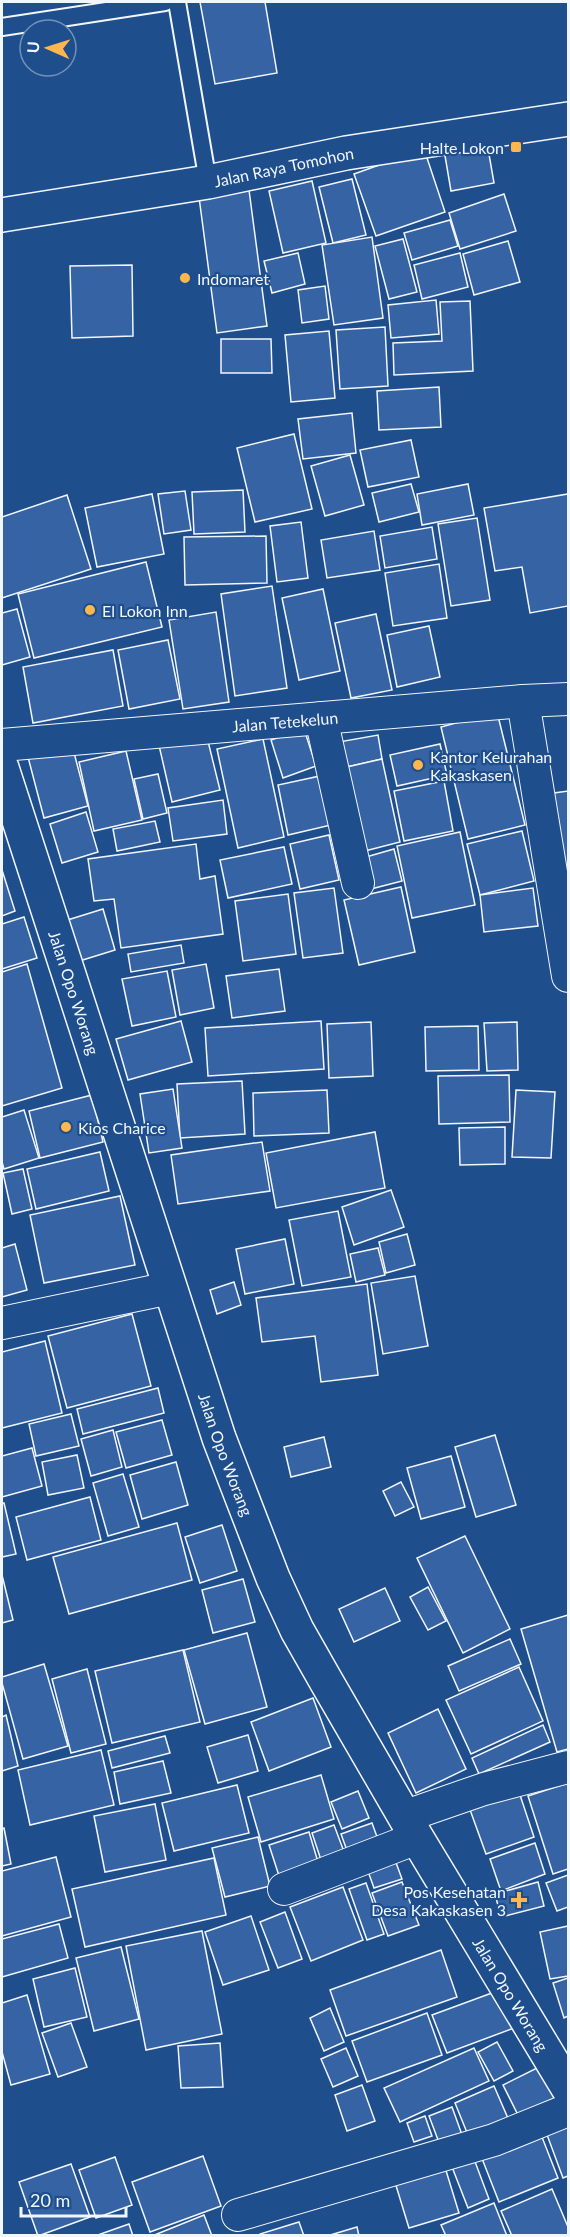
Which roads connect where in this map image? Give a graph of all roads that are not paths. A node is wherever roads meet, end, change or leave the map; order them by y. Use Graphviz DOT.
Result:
graph roads {
  1 [pos="165,2"];
  2 [pos="177,2"];
  3 [pos="2,27"];
  4 [pos="568,119"];
  5 [pos="208,182"];
  6 [pos="2,215"];
  7 [pos="568,699"];
  8 [pos="524,701"];
  9 [pos="321,718"];
  10 [pos="2,745"];
  11 [pos="2,768"];
  12 [pos="358,883"];
  13 [pos="568,976"];
  14 [pos="170,1288"];
  15 [pos="2,1323"];
  16 [pos="568,1767"];
  17 [pos="411,1827"];
  18 [pos="284,1889"];
  19 [pos="568,2088"];
  20 [pos="568,2110"];
  21 [pos="238,2215"];
  1 -- 3 [label="lane"];
  2 -- 5 [label="lane"];
  4 -- 5 [label="main road, Jalan Raya Tomohon"];
  5 -- 6 [label="main road, Jalan Raya Tomohon"];
  7 -- 8 [label="street, Jalan Tetekelun"];
  8 -- 9 [label="street, Jalan Tetekelun"];
  8 -- 13 [label="street"];
  9 -- 10 [label="street, Jalan Tetekelun"];
  9 -- 12 [label="street"];
  11 -- 14 [label="main road, Jalan Opo Worang"];
  14 -- 15 [label="street"];
  14 -- 17 [label="main road, Jalan Opo Worang"];
  16 -- 17 [label="street"];
  17 -- 18 [label="street"];
  17 -- 19 [label="main road, Jalan Opo Worang"];
  20 -- 21 [label="street"];
}
